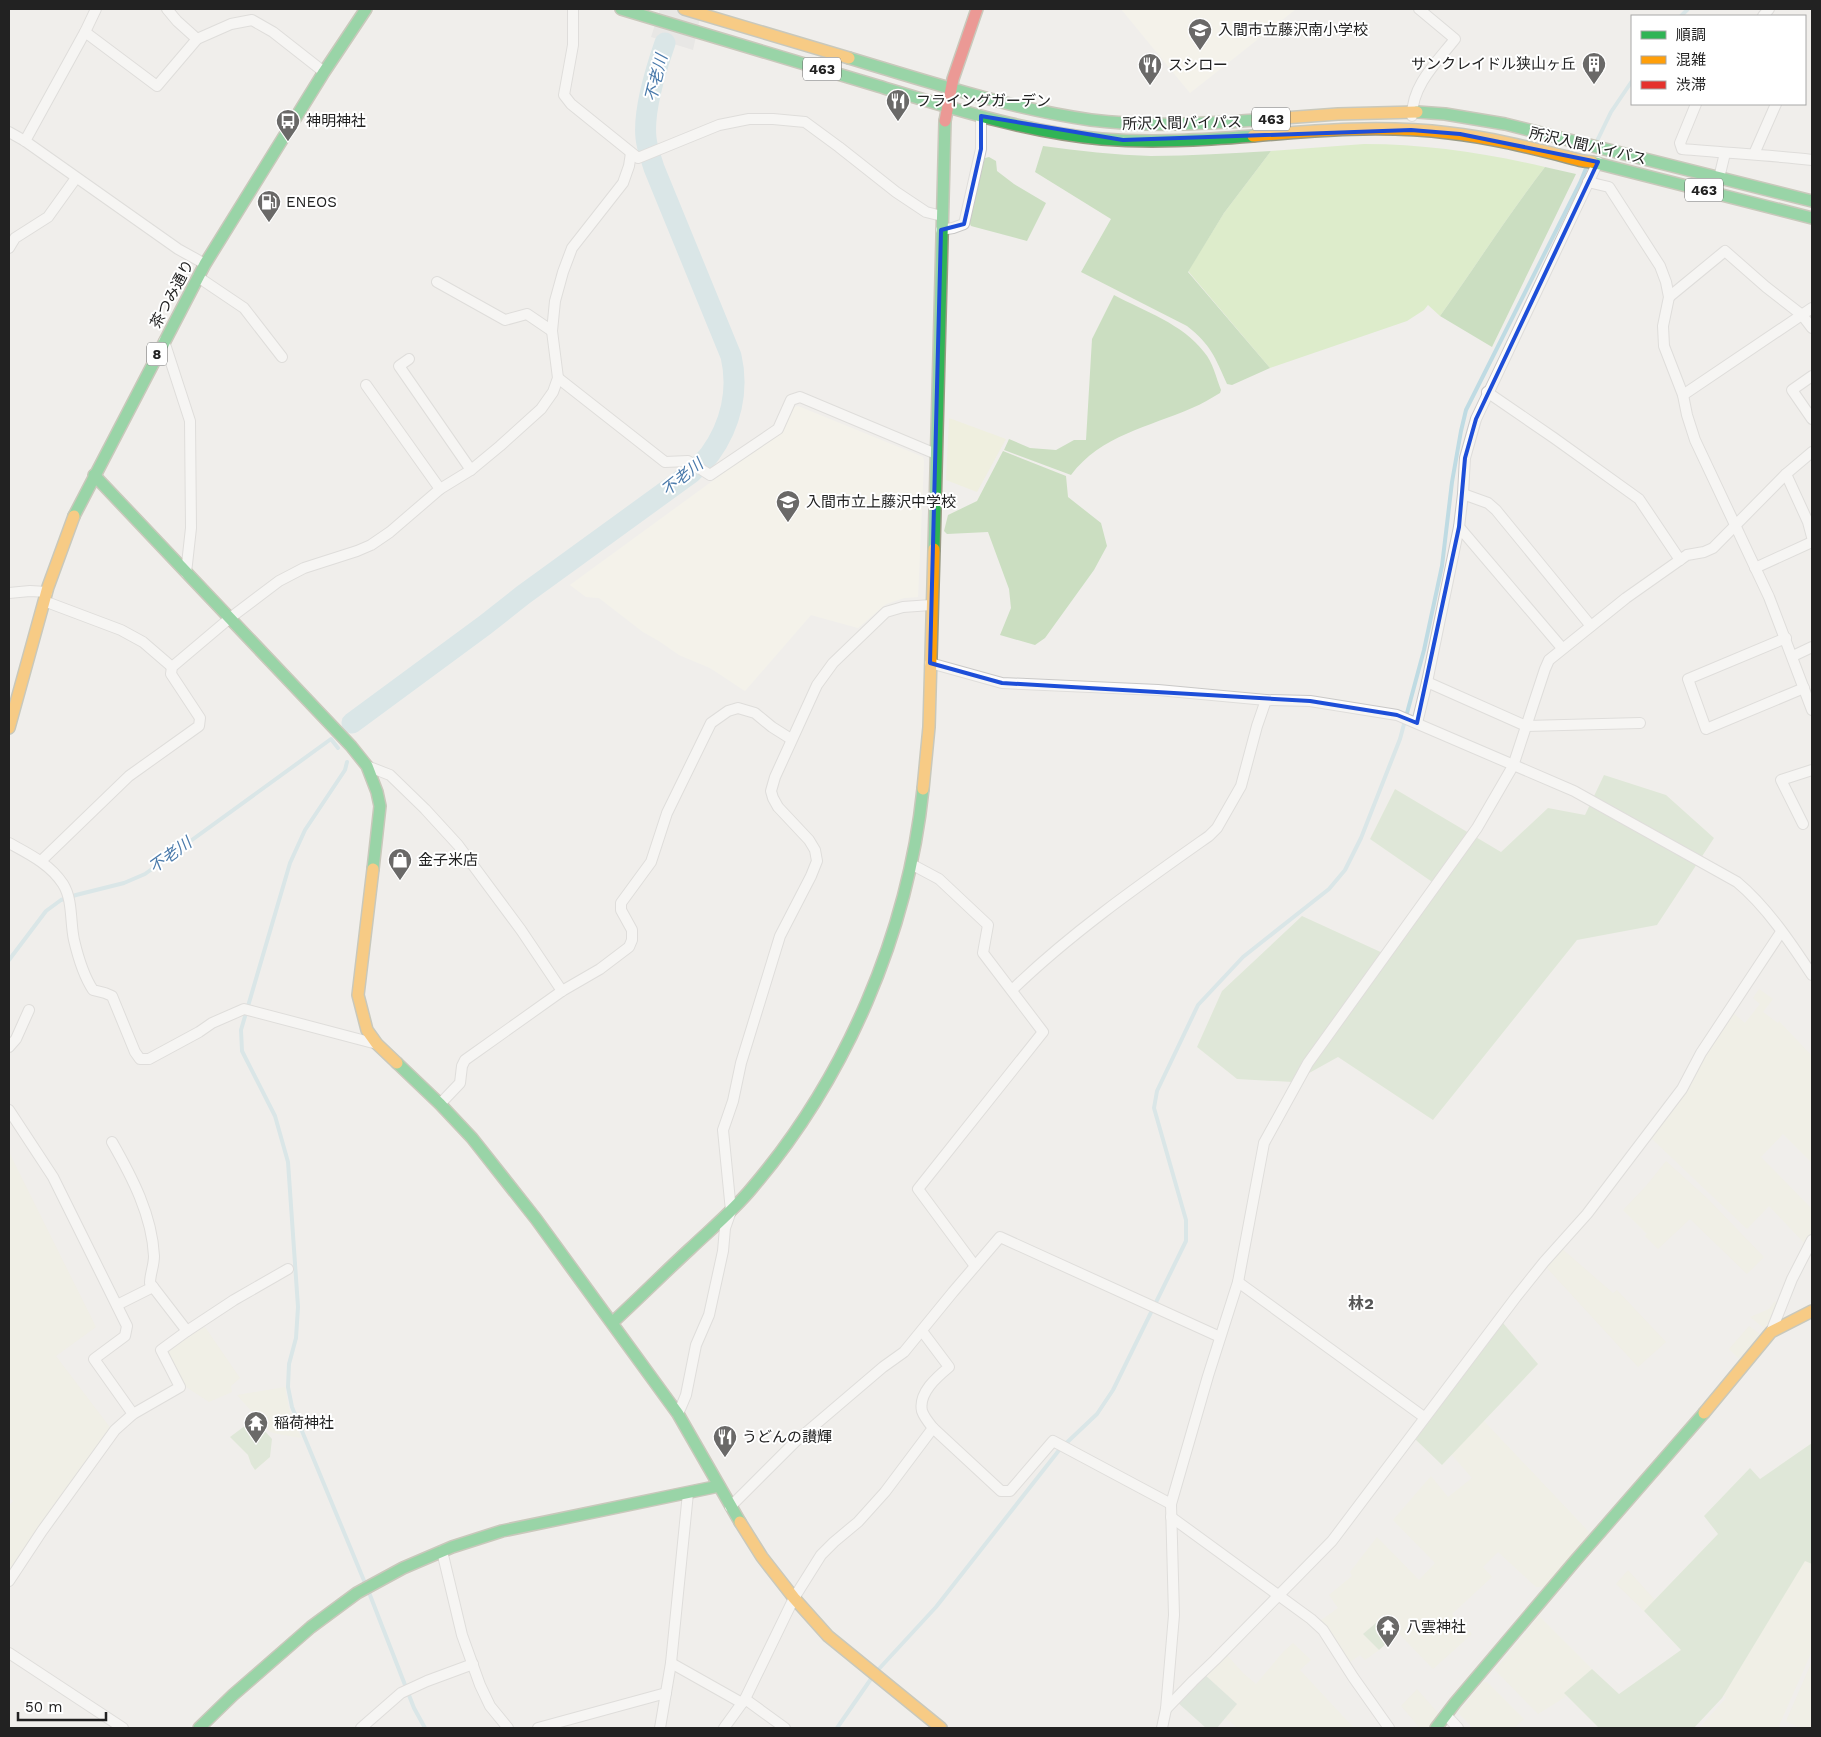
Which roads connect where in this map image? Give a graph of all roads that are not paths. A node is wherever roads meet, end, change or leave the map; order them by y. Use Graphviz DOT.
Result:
graph roads {
  1 [pos="96,9"];
  2 [pos="167,9"];
  3 [pos="366,9"];
  4 [pos="573,9"];
  5 [pos="620,9"];
  6 [pos="684,9"];
  7 [pos="977,9"];
  8 [pos="1419,9"];
  9 [pos="85,32"];
  10 [pos="197,39"];
  11 [pos="324,72"];
  12 [pos="951,89"];
  13 [pos="1696,105"];
  14 [pos="1776,105"];
  15 [pos="946,106"];
  16 [pos="1412,112"];
  17 [pos="981,116"];
  18 [pos="1411,130"];
  19 [pos="9,132"];
  20 [pos="25,141"];
  21 [pos="1725,153"];
  22 [pos="1754,154"];
  23 [pos="634,156"];
  24 [pos="1812,160"];
  25 [pos="1597,162"];
  26 [pos="76,178"];
  27 [pos="1719,178"];
  28 [pos="1588,182"];
  29 [pos="1812,201"];
  30 [pos="942,216"];
  31 [pos="1812,218"];
  32 [pos="942,230"];
  33 [pos="9,248"];
  34 [pos="205,264"];
  35 [pos="198,277"];
  36 [pos="437,282"];
  37 [pos="1669,297"];
  38 [pos="1812,308"];
  39 [pos="1802,315"];
  40 [pos="1812,328"];
  41 [pos="552,331"];
  42 [pos="164,340"];
  43 [pos="282,357"];
  44 [pos="409,359"];
  45 [pos="1812,376"];
  46 [pos="558,378"];
  47 [pos="366,385"];
  48 [pos="1487,392"];
  49 [pos="1683,395"];
  50 [pos="1812,419"];
  51 [pos="1812,452"];
  52 [pos="936,454"];
  53 [pos="471,470"];
  54 [pos="1786,474"];
  55 [pos="94,475"];
  56 [pos="440,490"];
  57 [pos="1463,494"];
  58 [pos="1735,526"];
  59 [pos="1459,527"];
  60 [pos="1812,537"];
  61 [pos="1812,542"];
  62 [pos="1680,560"];
  63 [pos="1756,568"];
  64 [pos="186,573"];
  65 [pos="9,593"];
  66 [pos="46,596"];
  67 [pos="931,605"];
  68 [pos="230,618"];
  69 [pos="1591,626"];
  70 [pos="1786,638"];
  71 [pos="1812,647"];
  72 [pos="1562,648"];
  73 [pos="1793,656"];
  74 [pos="930,663"];
  75 [pos="172,667"];
  76 [pos="1427,682"];
  77 [pos="1804,688"];
  78 [pos="1266,700"];
  79 [pos="1812,710"];
  80 [pos="1417,723"];
  81 [pos="1640,724"];
  82 [pos="1526,726"];
  83 [pos="9,728"];
  84 [pos="791,739"];
  85 [pos="367,766"];
  86 [pos="1513,766"];
  87 [pos="1812,770"];
  88 [pos="1803,824"];
  89 [pos="9,842"];
  90 [pos="41,861"];
  91 [pos="911,864"];
  92 [pos="1781,932"];
  93 [pos="1812,975"];
  94 [pos="1012,990"];
  95 [pos="562,991"];
  96 [pos="29,1010"];
  97 [pos="377,1044"];
  98 [pos="9,1046"];
  99 [pos="440,1104"];
  100 [pos="9,1110"];
  101 [pos="112,1142"];
  102 [pos="731,1211"];
  103 [pos="1812,1240"];
  104 [pos="975,1266"];
  105 [pos="288,1269"];
  106 [pos="1238,1282"];
  107 [pos="153,1287"];
  108 [pos="117,1305"];
  109 [pos="1812,1311"];
  110 [pos="612,1322"];
  111 [pos="187,1331"];
  112 [pos="922,1331"];
  113 [pos="1771,1332"];
  114 [pos="1220,1338"];
  115 [pos="133,1414"];
  116 [pos="678,1414"];
  117 [pos="1424,1417"];
  118 [pos="933,1428"];
  119 [pos="718,1486"];
  120 [pos="688,1493"];
  121 [pos="1171,1504"];
  122 [pos="730,1507"];
  123 [pos="1172,1517"];
  124 [pos="442,1551"];
  125 [pos="9,1581"];
  126 [pos="1279,1596"];
  127 [pos="794,1598"];
  128 [pos="9,1653"];
  129 [pos="671,1663"];
  130 [pos="473,1664"];
  131 [pos="666,1693"];
  132 [pos="743,1701"];
  133 [pos="1166,1709"];
  134 [pos="1446,1715"];
  135 [pos="123,1728"];
  136 [pos="199,1728"];
  137 [pos="361,1728"];
  138 [pos="508,1728"];
  139 [pos="538,1728"];
  140 [pos="660,1728"];
  141 [pos="724,1728"];
  142 [pos="786,1728"];
  143 [pos="941,1728"];
  144 [pos="1162,1728"];
  145 [pos="1389,1728"];
  146 [pos="1436,1728"];
  147 [pos="1458,1728"];
  1 -- 9 [label="street"];
  2 -- 10 [label="street"];
  3 -- 11 [label="main road, 茶つみ通り / 8"];
  4 -- 23 [label="street"];
  5 -- 15 [label="main road, 所沢入間バイパス / 463"];
  6 -- 12 [label="main road, 所沢入間バイパス / 463"];
  7 -- 12 [label="main road"];
  8 -- 16 [label="street"];
  9 -- 10 [label="street"];
  9 -- 20 [label="street"];
  10 -- 11 [label="street"];
  11 -- 34 [label="main road, 茶つみ通り / 8"];
  12 -- 15 [label="main road"];
  12 -- 16 [label="main road, 所沢入間バイパス / 463"];
  13 -- 21 [label="street"];
  14 -- 22 [label="street"];
  15 -- 17 [label="main road, 所沢入間バイパス / 463"];
  15 -- 30 [label="main road"];
  16 -- 18 [label="street"];
  16 -- 27 [label="main road, 所沢入間バイパス / 463"];
  17 -- 18 [label="main road, 所沢入間バイパス / 463"];
  17 -- 32 [label="street"];
  18 -- 25 [label="main road, 所沢入間バイパス / 463"];
  19 -- 20 [label="street"];
  20 -- 26 [label="street"];
  21 -- 22 [label="street"];
  21 -- 27 [label="street"];
  22 -- 24 [label="street"];
  23 -- 30 [label="street"];
  23 -- 41 [label="street"];
  25 -- 28 [label="street"];
  25 -- 31 [label="main road, 所沢入間バイパス / 463"];
  26 -- 33 [label="street"];
  26 -- 34 [label="street"];
  27 -- 29 [label="main road, 所沢入間バイパス / 463"];
  28 -- 37 [label="street"];
  28 -- 48 [label="street"];
  30 -- 32 [label="main road"];
  32 -- 52 [label="main road"];
  34 -- 35 [label="main road, 茶つみ通り / 8"];
  35 -- 42 [label="main road, 茶つみ通り / 8"];
  35 -- 43 [label="street"];
  36 -- 41 [label="street"];
  37 -- 39 [label="street"];
  37 -- 49 [label="street"];
  38 -- 39 [label="street"];
  39 -- 40 [label="street"];
  39 -- 49 [label="street"];
  41 -- 46 [label="street"];
  42 -- 55 [label="main road, 茶つみ通り / 8"];
  42 -- 64 [label="street"];
  44 -- 53 [label="street"];
  45 -- 50 [label="street"];
  46 -- 52 [label="street"];
  46 -- 53 [label="street"];
  47 -- 56 [label="street"];
  48 -- 57 [label="street"];
  48 -- 62 [label="street"];
  49 -- 58 [label="street"];
  51 -- 54 [label="street"];
  52 -- 67 [label="main road"];
  53 -- 56 [label="street"];
  54 -- 58 [label="street"];
  54 -- 60 [label="street"];
  55 -- 64 [label="main road"];
  55 -- 66 [label="main road, 茶つみ通り / 8"];
  56 -- 68 [label="street"];
  57 -- 59 [label="street"];
  57 -- 69 [label="street"];
  58 -- 62 [label="street"];
  58 -- 63 [label="street"];
  59 -- 72 [label="street"];
  59 -- 76 [label="street"];
  61 -- 63 [label="street"];
  62 -- 69 [label="street"];
  63 -- 70 [label="street"];
  64 -- 68 [label="main road"];
  65 -- 66 [label="street"];
  66 -- 75 [label="street"];
  66 -- 83 [label="main road, 茶つみ通り / 8"];
  67 -- 74 [label="main road"];
  67 -- 84 [label="street"];
  68 -- 75 [label="street"];
  68 -- 85 [label="main road"];
  69 -- 72 [label="street"];
  70 -- 73 [label="street"];
  70 -- 77 [label="street"];
  71 -- 73 [label="street"];
  72 -- 82 [label="street"];
  73 -- 77 [label="street"];
  74 -- 78 [label="street"];
  74 -- 91 [label="main road"];
  75 -- 90 [label="street"];
  76 -- 80 [label="street"];
  76 -- 82 [label="street"];
  77 -- 79 [label="street"];
  78 -- 80 [label="street"];
  78 -- 94 [label="street"];
  80 -- 86 [label="street"];
  81 -- 82 [label="street"];
  82 -- 86 [label="street"];
  84 -- 95 [label="street"];
  84 -- 102 [label="street"];
  85 -- 95 [label="street"];
  85 -- 97 [label="main road"];
  86 -- 92 [label="street"];
  86 -- 106 [label="street"];
  87 -- 88 [label="street"];
  89 -- 90 [label="street"];
  90 -- 97 [label="street"];
  91 -- 94 [label="street"];
  91 -- 102 [label="main road"];
  92 -- 93 [label="street"];
  92 -- 117 [label="street"];
  94 -- 104 [label="street"];
  95 -- 99 [label="street"];
  96 -- 98 [label="street"];
  97 -- 99 [label="main road"];
  99 -- 110 [label="main road"];
  100 -- 108 [label="street"];
  101 -- 107 [label="street"];
  102 -- 110 [label="main road"];
  102 -- 116 [label="street"];
  103 -- 113 [label="street"];
  104 -- 112 [label="street"];
  104 -- 114 [label="street"];
  105 -- 111 [label="street"];
  106 -- 114 [label="street"];
  106 -- 117 [label="street"];
  107 -- 108 [label="street"];
  107 -- 111 [label="street"];
  108 -- 115 [label="street"];
  109 -- 113 [label="main road"];
  110 -- 116 [label="main road"];
  111 -- 115 [label="street"];
  112 -- 118 [label="street"];
  112 -- 122 [label="street"];
  113 -- 134 [label="main road"];
  114 -- 121 [label="street"];
  115 -- 125 [label="street"];
  116 -- 119 [label="main road"];
  117 -- 126 [label="street"];
  118 -- 121 [label="street"];
  118 -- 127 [label="street"];
  119 -- 120 [label="main road"];
  119 -- 122 [label="main road"];
  120 -- 124 [label="main road"];
  120 -- 129 [label="street"];
  121 -- 123 [label="street"];
  122 -- 127 [label="main road"];
  123 -- 126 [label="street"];
  123 -- 133 [label="street"];
  124 -- 130 [label="street"];
  124 -- 136 [label="main road"];
  126 -- 133 [label="street"];
  126 -- 145 [label="street"];
  127 -- 132 [label="street"];
  127 -- 143 [label="main road"];
  128 -- 135 [label="street"];
  129 -- 131 [label="street"];
  129 -- 132 [label="street"];
  130 -- 137 [label="street"];
  130 -- 138 [label="street"];
  131 -- 139 [label="street"];
  131 -- 140 [label="street"];
  132 -- 141 [label="street"];
  132 -- 142 [label="street"];
  133 -- 144 [label="street"];
  134 -- 146 [label="main road"];
  134 -- 147 [label="street"];
}
